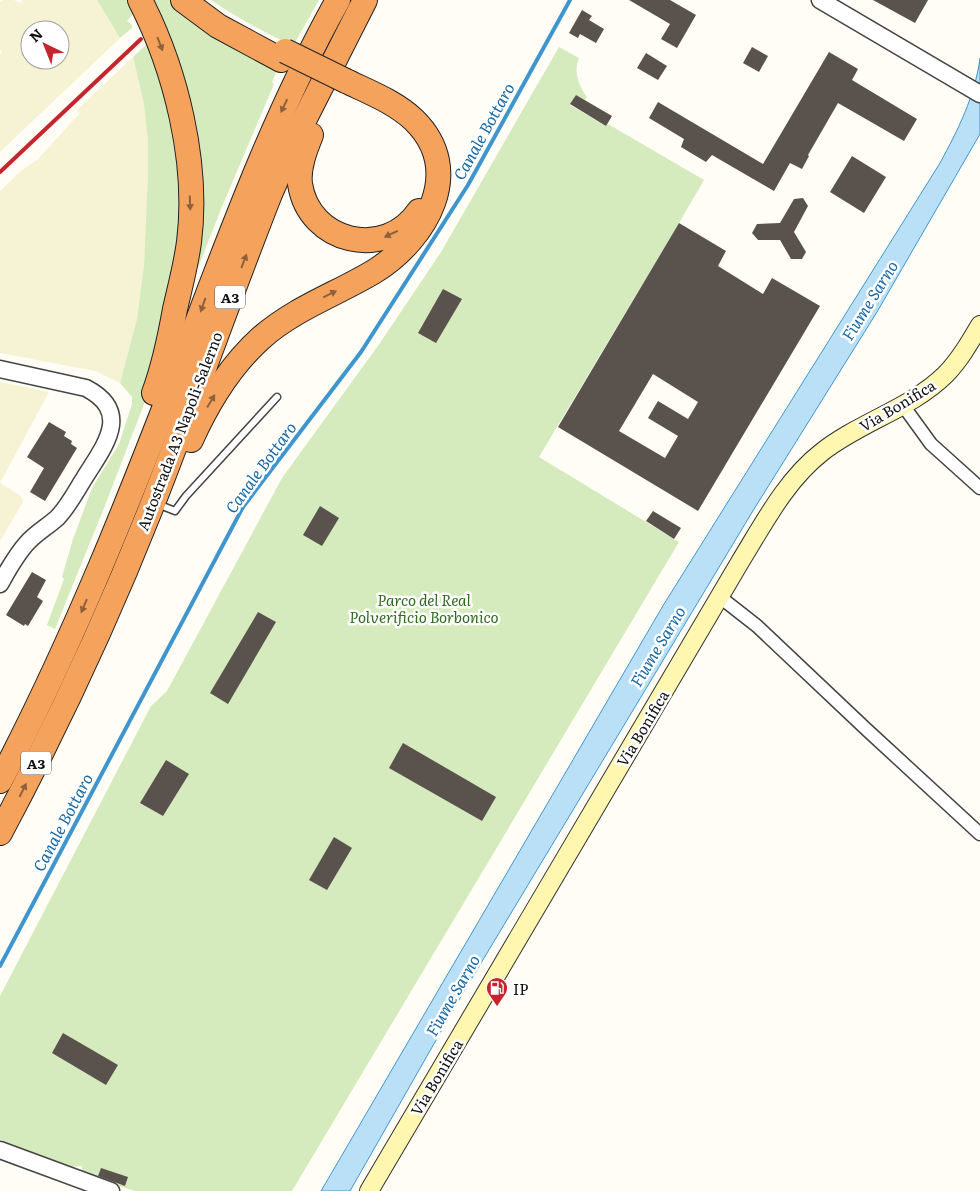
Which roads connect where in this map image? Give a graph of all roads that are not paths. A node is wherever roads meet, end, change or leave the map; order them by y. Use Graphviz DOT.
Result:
graph roads {
  1 [pos="140,0"];
  2 [pos="183,0"];
  3 [pos="198,0"];
  4 [pos="338,0"];
  5 [pos="365,0"];
  6 [pos="378,0"];
  7 [pos="820,0"];
  8 [pos="283,56"];
  9 [pos="344,85"];
  10 [pos="980,94"];
  11 [pos="980,325"];
  12 [pos="0,369"];
  13 [pos="277,397"];
  14 [pos="902,404"];
  15 [pos="980,488"];
  16 [pos="165,507"];
  17 [pos="103,561"];
  18 [pos="0,584"];
  19 [pos="720,597"];
  20 [pos="112,601"];
  21 [pos="0,781"];
  22 [pos="0,833"];
  23 [pos="980,834"];
  24 [pos="0,1150"];
  25 [pos="111,1191"];
  26 [pos="369,1191"];
  1 -- 17 [label="highway, one-way"];
  2 -- 8 [label="highway"];
  3 -- 8 [label="highway"];
  4 -- 17 [label="highway, Autostrada A3 Napoli-Salerno / A3, one-way"];
  20 -- 5 [label="highway, Autostrada A3 Napoli-Salerno / A3, one-way"];
  9 -- 6 [label="highway, one-way"];
  7 -- 10 [label="street"];
  8 -- 9 [label="highway, bridge"];
  16 -- 9 [label="highway, one-way"];
  11 -- 14 [label="main road, Via Bonifica"];
  12 -- 18 [label="street"];
  13 -- 16 [label="lane"];
  14 -- 15 [label="street"];
  14 -- 19 [label="main road, Via Bonifica"];
  16 -- 20 [label="highway"];
  17 -- 21 [label="highway, Autostrada A3 Napoli-Salerno / A3, one-way"];
  19 -- 23 [label="street"];
  19 -- 26 [label="main road, Via Bonifica"];
  22 -- 20 [label="highway, Autostrada A3 Napoli-Salerno / A3, one-way"];
  24 -- 25 [label="street"];
}
